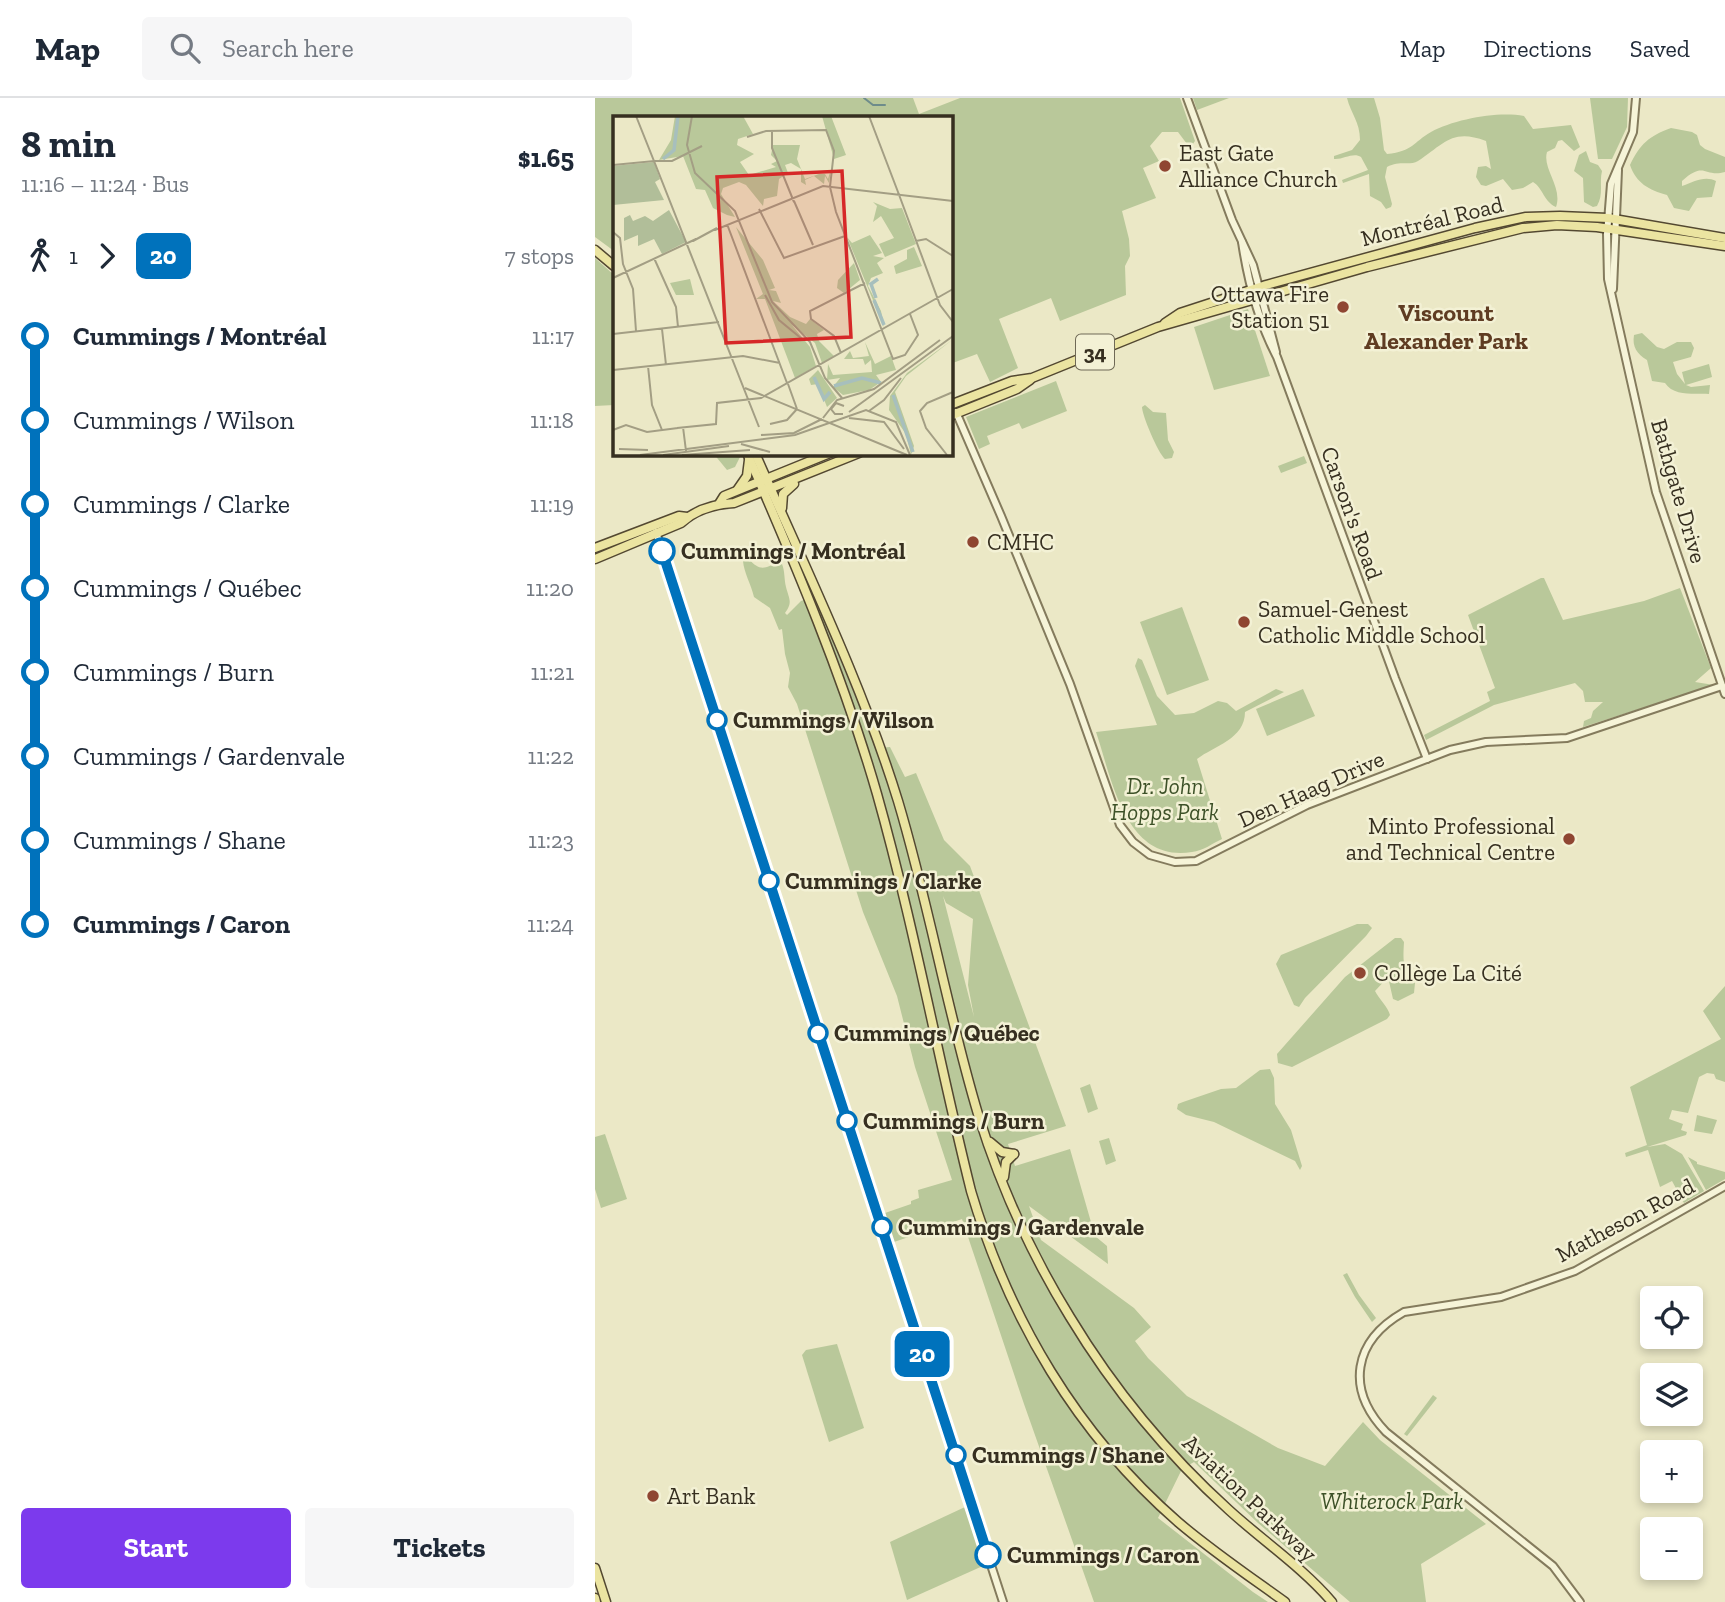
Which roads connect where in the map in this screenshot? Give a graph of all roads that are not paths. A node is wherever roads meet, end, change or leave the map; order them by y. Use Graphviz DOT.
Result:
graph roads {
  1 [pos="1187,98"];
  2 [pos="1636,98"];
  3 [pos="1521,218"];
  4 [pos="1611,223"];
  5 [pos="1523,228"];
  6 [pos="1725,238"];
  7 [pos="1725,246"];
  8 [pos="595,250"];
  9 [pos="613,265"];
  10 [pos="1256,288"];
  11 [pos="1258,298"];
  12 [pos="1158,327"];
  13 [pos="1032,378"];
  14 [pos="952,405"];
  15 [pos="953,415"];
  16 [pos="825,455"];
  17 [pos="854,455"];
  18 [pos="752,456"];
  19 [pos="794,467"];
  20 [pos="813,472"];
  21 [pos="763,480"];
  22 [pos="767,490"];
  23 [pos="737,491"];
  24 [pos="740,501"];
  25 [pos="719,504"];
  26 [pos="772,515"];
  27 [pos="785,521"];
  28 [pos="655,529"];
  29 [pos="595,548"];
  30 [pos="595,559"];
  31 [pos="1722,686"];
  32 [pos="1725,694"];
  33 [pos="1427,758"];
  34 [pos="884,759"];
  35 [pos="868,764"];
  36 [pos="986,1136"];
  37 [pos="1725,1186"];
  38 [pos="1005,1187"];
  39 [pos="595,1568"];
  40 [pos="606,1602"];
  41 [pos="1003,1602"];
  42 [pos="1285,1602"];
  43 [pos="1332,1602"];
  44 [pos="1580,1602"];
  1 -- 10 [label="street, Carson's Road"];
  2 -- 4 [label="street, Bathgate Drive"];
  3 -- 4 [label="main road, Montréal Road / 34"];
  3 -- 5 [label="main road"];
  3 -- 10 [label="main road, Montréal Road / 34"];
  4 -- 5 [label="main road, Montréal Road / 34"];
  4 -- 6 [label="main road, Montréal Road / 34"];
  4 -- 7 [label="main road, Montréal Road / 34"];
  4 -- 31 [label="street, Bathgate Drive"];
  5 -- 11 [label="main road, Montréal Road / 34"];
  8 -- 9 [label="main road"];
  10 -- 11 [label="street, Carson's Road"];
  10 -- 12 [label="main road, Montréal Road / 34"];
  11 -- 12 [label="main road, Montréal Road / 34"];
  11 -- 33 [label="street, Carson's Road"];
  12 -- 13 [label="main road, Montréal Road / 34"];
  13 -- 14 [label="main road, Montréal Road / 34"];
  13 -- 15 [label="main road, Montréal Road / 34"];
  15 -- 33 [label="street, Den Haag Drive"];
  16 -- 19 [label="main road"];
  17 -- 20 [label="main road"];
  18 -- 19 [label="main road"];
  18 -- 21 [label="main road, Aviation Parkway"];
  18 -- 23 [label="main road"];
  19 -- 21 [label="main road"];
  20 -- 22 [label="main road"];
  20 -- 27 [label="main road"];
  21 -- 22 [label="main road, Aviation Parkway"];
  21 -- 23 [label="main road"];
  22 -- 24 [label="main road"];
  22 -- 26 [label="main road, Aviation Parkway"];
  22 -- 27 [label="main road, Aviation Parkway"];
  23 -- 25 [label="main road"];
  24 -- 25 [label="main road"];
  24 -- 26 [label="main road"];
  25 -- 28 [label="main road"];
  26 -- 35 [label="main road, Aviation Parkway"];
  27 -- 34 [label="main road, Aviation Parkway"];
  28 -- 29 [label="main road"];
  28 -- 30 [label="main road"];
  28 -- 41 [label="street"];
  31 -- 32 [label="street, Bathgate Drive"];
  31 -- 33 [label="street, Den Haag Drive"];
  34 -- 35 [label="main road"];
  34 -- 36 [label="main road, Aviation Parkway"];
  35 -- 42 [label="main road, Aviation Parkway"];
  36 -- 38 [label="main road, Aviation Parkway"];
  36 -- 38 [label="main road"];
  37 -- 44 [label="street, Matheson Road"];
  38 -- 43 [label="main road, Aviation Parkway"];
  39 -- 40 [label="main road"];
}
